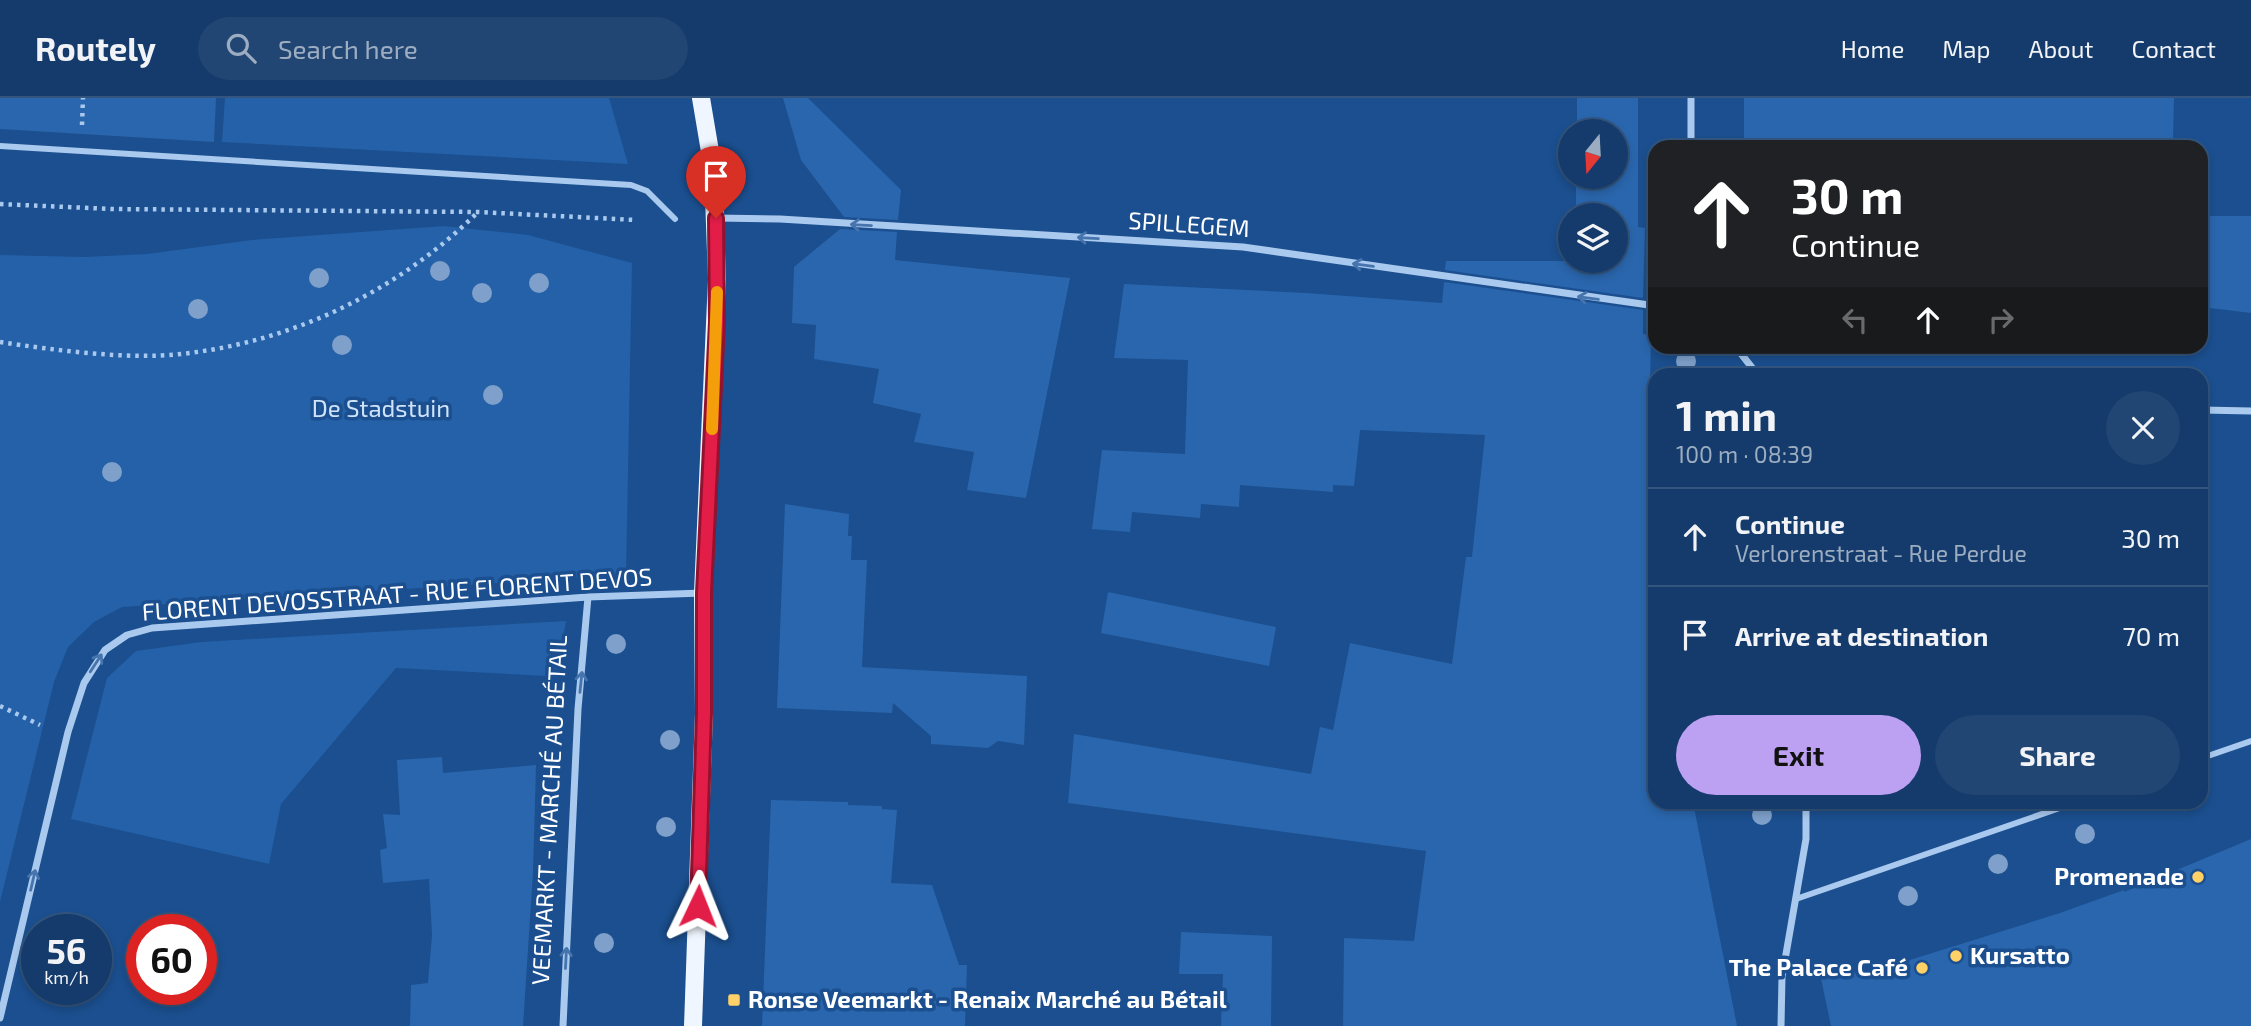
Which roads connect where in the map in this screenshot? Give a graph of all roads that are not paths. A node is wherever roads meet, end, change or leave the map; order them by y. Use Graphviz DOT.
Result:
graph roads {
  1 [pos="701,98"];
  2 [pos="1691,98"];
  3 [pos="1691,140"];
  4 [pos="0,146"];
  5 [pos="716,218"];
  6 [pos="675,219"];
  7 [pos="1648,305"];
  8 [pos="1741,354"];
  9 [pos="1752,368"];
  10 [pos="2208,410"];
  11 [pos="2251,411"];
  12 [pos="704,593"];
  13 [pos="588,597"];
  14 [pos="2251,741"];
  15 [pos="2208,756"];
  16 [pos="1806,809"];
  17 [pos="2057,809"];
  18 [pos="1796,898"];
  19 [pos="0,1018"];
  20 [pos="563,1026"];
  21 [pos="693,1026"];
  22 [pos="1781,1026"];
  1 -- 5 [label="main road"];
  2 -- 3 [label="street"];
  4 -- 6 [label="street"];
  7 -- 5 [label="street, SPILLEGEM, one-way"];
  5 -- 12 [label="main road"];
  8 -- 9 [label="street"];
  10 -- 11 [label="street"];
  12 -- 13 [label="street, FLORENT DEVOSSTRAAT - RUE FLORENT DEVOS"];
  12 -- 21 [label="main road"];
  19 -- 13 [label="street, FLORENT DEVOSSTRAAT - RUE FLORENT DEVOS, one-way"];
  20 -- 13 [label="street, VEEMARKT - MARCHÉ AU BÉTAIL, one-way"];
  14 -- 15 [label="street"];
  16 -- 18 [label="street"];
  17 -- 18 [label="street"];
  18 -- 22 [label="street"];
}
